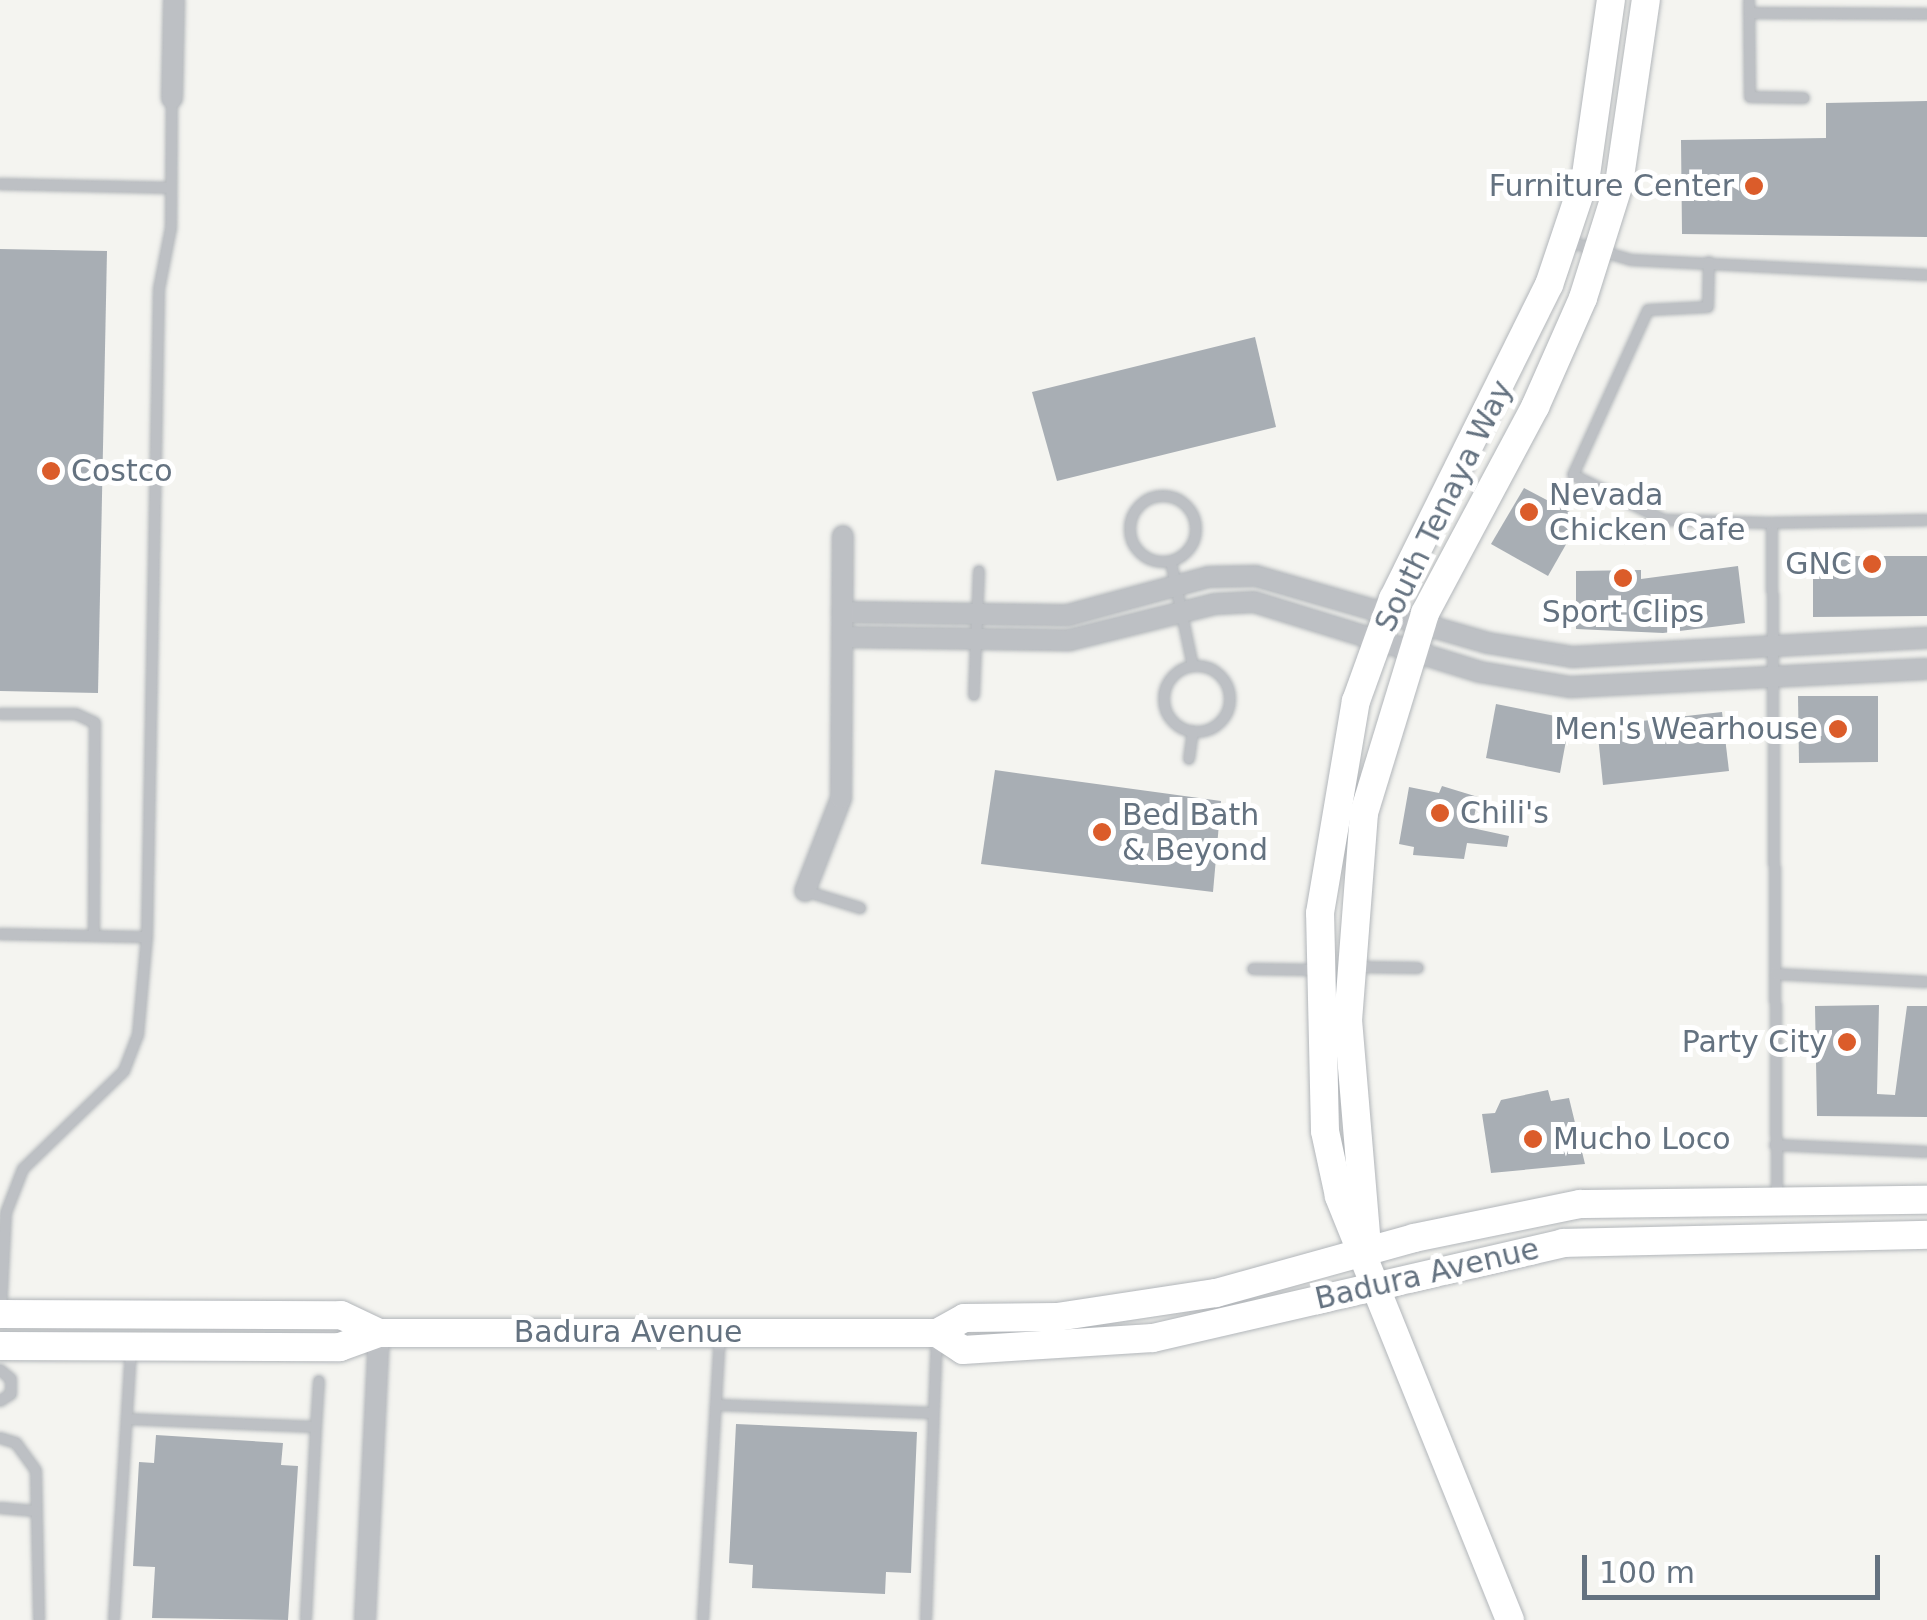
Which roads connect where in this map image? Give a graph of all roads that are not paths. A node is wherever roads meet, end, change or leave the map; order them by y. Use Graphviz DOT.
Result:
graph roads {
  1 [pos="174,0"];
  2 [pos="1611,0"];
  3 [pos="1646,0"];
  4 [pos="1749,0"];
  5 [pos="1750,13"];
  6 [pos="1927,14"];
  7 [pos="172,98"];
  8 [pos="1804,98"];
  9 [pos="0,184"];
  10 [pos="172,188"];
  11 [pos="1564,240"];
  12 [pos="1598,253"];
  13 [pos="1709,262"];
  14 [pos="1927,275"];
  15 [pos="1927,520"];
  16 [pos="1772,523"];
  17 [pos="843,536"];
  18 [pos="1171,562"];
  19 [pos="979,571"];
  20 [pos="1177,586"];
  21 [pos="1389,610"];
  22 [pos="842,612"];
  23 [pos="1182,612"];
  24 [pos="977,614"];
  25 [pos="1422,621"];
  26 [pos="842,636"];
  27 [pos="1379,638"];
  28 [pos="1927,638"];
  29 [pos="976,639"];
  30 [pos="1773,646"];
  31 [pos="1412,649"];
  32 [pos="1193,666"];
  33 [pos="1927,670"];
  34 [pos="1773,677"];
  35 [pos="974,695"];
  36 [pos="0,714"];
  37 [pos="1193,731"];
  38 [pos="1188,758"];
  39 [pos="804,891"];
  40 [pos="860,908"];
  41 [pos="0,934"];
  42 [pos="94,936"];
  43 [pos="147,936"];
  44 [pos="1350,967"];
  45 [pos="1418,968"];
  46 [pos="1253,969"];
  47 [pos="1319,970"];
  48 [pos="1775,974"];
  49 [pos="1927,982"];
  50 [pos="1775,1145"];
  51 [pos="1927,1152"];
  52 [pos="1776,1198"];
  53 [pos="1927,1200"];
  54 [pos="1927,1235"];
  55 [pos="1368,1252"];
  56 [pos="1376,1283"];
  57 [pos="1,1314"];
  58 [pos="720,1332"];
  59 [pos="380,1333"];
  60 [pos="937,1333"];
  61 [pos="0,1342"];
  62 [pos="131,1346"];
  63 [pos="0,1370"];
  64 [pos="319,1382"];
  65 [pos="0,1401"];
  66 [pos="716,1405"];
  67 [pos="933,1413"];
  68 [pos="128,1419"];
  69 [pos="316,1427"];
  70 [pos="0,1438"];
  71 [pos="0,1508"];
  72 [pos="36,1510"];
  73 [pos="39,1620"];
  74 [pos="114,1620"];
  75 [pos="306,1620"];
  76 [pos="366,1620"];
  77 [pos="702,1620"];
  78 [pos="926,1620"];
  79 [pos="1510,1620"];
  1 -- 7 [label="street"];
  2 -- 11 [label="main road, South Tenaya Way"];
  3 -- 12 [label="main road, South Tenaya Way"];
  4 -- 5 [label="lane"];
  5 -- 6 [label="lane"];
  5 -- 8 [label="lane"];
  7 -- 10 [label="lane"];
  9 -- 10 [label="lane"];
  10 -- 43 [label="lane"];
  11 -- 12 [label="lane"];
  11 -- 21 [label="main road, South Tenaya Way"];
  12 -- 13 [label="lane"];
  12 -- 25 [label="main road, South Tenaya Way"];
  13 -- 14 [label="lane"];
  13 -- 16 [label="lane"];
  15 -- 16 [label="lane"];
  16 -- 30 [label="lane"];
  17 -- 22 [label="street"];
  18 -- 18 [label="lane"];
  18 -- 20 [label="lane"];
  19 -- 24 [label="lane"];
  20 -- 21 [label="street"];
  20 -- 23 [label="lane"];
  20 -- 24 [label="street"];
  21 -- 25 [label="street"];
  21 -- 27 [label="main road, South Tenaya Way"];
  22 -- 24 [label="street"];
  22 -- 26 [label="street"];
  23 -- 27 [label="street"];
  23 -- 29 [label="street"];
  23 -- 32 [label="lane"];
  24 -- 29 [label="lane"];
  25 -- 30 [label="street"];
  25 -- 31 [label="main road, South Tenaya Way"];
  26 -- 29 [label="street"];
  26 -- 39 [label="street"];
  27 -- 31 [label="street"];
  27 -- 47 [label="main road, South Tenaya Way"];
  28 -- 30 [label="street"];
  29 -- 35 [label="lane"];
  30 -- 34 [label="lane"];
  31 -- 34 [label="street"];
  31 -- 44 [label="main road, South Tenaya Way"];
  32 -- 37 [label="lane"];
  32 -- 37 [label="lane"];
  33 -- 34 [label="street"];
  34 -- 48 [label="lane"];
  36 -- 42 [label="lane"];
  37 -- 38 [label="lane"];
  39 -- 40 [label="lane"];
  41 -- 42 [label="lane"];
  42 -- 43 [label="lane"];
  43 -- 57 [label="lane"];
  44 -- 45 [label="lane"];
  44 -- 55 [label="main road, South Tenaya Way"];
  46 -- 47 [label="lane"];
  47 -- 55 [label="main road, South Tenaya Way"];
  48 -- 49 [label="lane"];
  48 -- 50 [label="lane"];
  50 -- 51 [label="lane"];
  50 -- 52 [label="lane"];
  52 -- 53 [label="main road, Badura Avenue"];
  52 -- 55 [label="main road, Badura Avenue"];
  54 -- 56 [label="main road, Badura Avenue"];
  55 -- 56 [label="main road, South Tenaya Way"];
  55 -- 60 [label="main road, Badura Avenue"];
  56 -- 60 [label="main road, Badura Avenue"];
  56 -- 79 [label="main road, South Tenaya Way"];
  57 -- 59 [label="main road, Badura Avenue"];
  57 -- 61 [label="main road"];
  58 -- 59 [label="main road, Badura Avenue"];
  58 -- 60 [label="main road, Badura Avenue"];
  58 -- 66 [label="lane"];
  59 -- 62 [label="main road, Badura Avenue"];
  59 -- 76 [label="street"];
  60 -- 67 [label="lane"];
  61 -- 62 [label="main road, Badura Avenue"];
  62 -- 68 [label="lane"];
  63 -- 65 [label="lane"];
  64 -- 69 [label="lane"];
  66 -- 67 [label="lane"];
  66 -- 77 [label="lane"];
  67 -- 78 [label="lane"];
  68 -- 69 [label="lane"];
  68 -- 74 [label="lane"];
  69 -- 75 [label="lane"];
  70 -- 72 [label="lane"];
  71 -- 72 [label="lane"];
  72 -- 73 [label="lane"];
}
